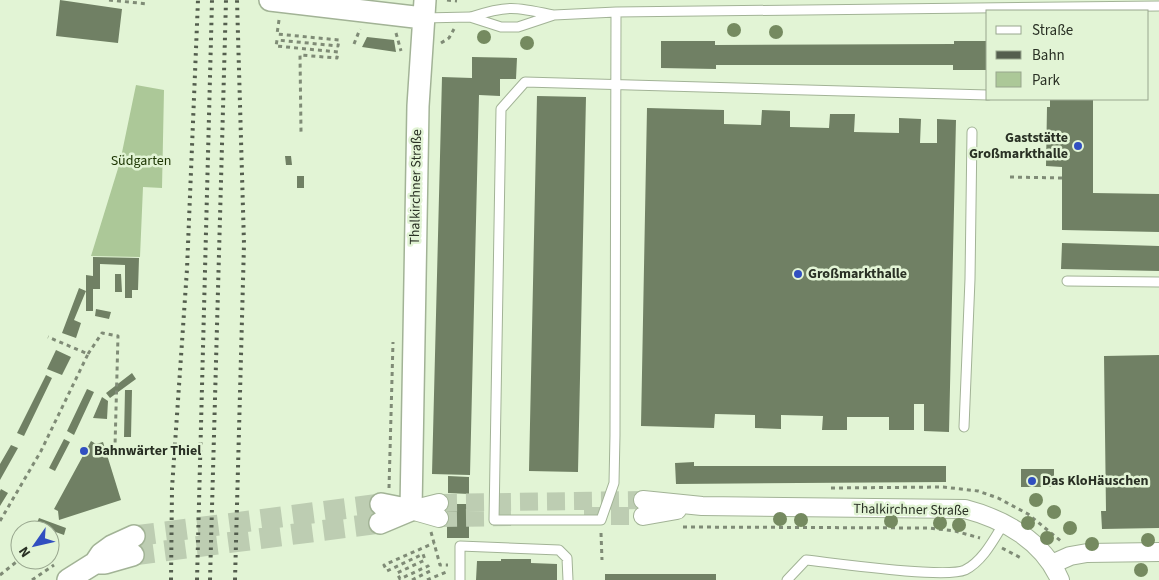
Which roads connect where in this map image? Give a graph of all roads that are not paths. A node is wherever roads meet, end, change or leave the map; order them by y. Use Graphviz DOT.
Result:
graph roads {
  1 [pos="270,0"];
  2 [pos="1058,4"];
  3 [pos="1153,4"];
  4 [pos="819,5"];
  5 [pos="424,9"];
  6 [pos="1128,9"];
  7 [pos="1028,10"];
  8 [pos="616,12"];
  9 [pos="554,15"];
  10 [pos="470,17"];
  11 [pos="616,83"];
  12 [pos="986,95"];
  13 [pos="972,132"];
  14 [pos="1067,281"];
  15 [pos="1159,282"];
  16 [pos="964,427"];
  17 [pos="643,508"];
  18 [pos="411,510"];
  19 [pos="380,514"];
  20 [pos="436,516"];
  21 [pos="1004,523"];
  22 [pos="133,545"];
  23 [pos="1159,552"];
  24 [pos="1052,564"];
  25 [pos="68,580"];
  26 [pos="460,580"];
  27 [pos="568,580"];
  28 [pos="787,580"];
  29 [pos="1060,580"];
  1 -- 5 [label="street"];
  2 -- 6 [label="lane"];
  2 -- 7 [label="lane"];
  3 -- 6 [label="lane"];
  4 -- 7 [label="lane"];
  4 -- 8 [label="lane"];
  5 -- 10 [label="lane"];
  5 -- 18 [label="street, Thalkirchner Straße"];
  8 -- 9 [label="lane"];
  8 -- 11 [label="lane"];
  9 -- 10 [label="lane"];
  9 -- 10 [label="lane"];
  11 -- 11 [label="lane"];
  11 -- 12 [label="lane"];
  13 -- 16 [label="lane"];
  14 -- 15 [label="lane"];
  17 -- 21 [label="street, Thalkirchner Straße"];
  18 -- 19 [label="street"];
  18 -- 20 [label="street"];
  21 -- 24 [label="street, Thalkirchner Straße"];
  21 -- 28 [label="lane"];
  22 -- 25 [label="street"];
  23 -- 24 [label="street"];
  24 -- 29 [label="street, Thalkirchner Straße"];
  26 -- 27 [label="lane"];
}
